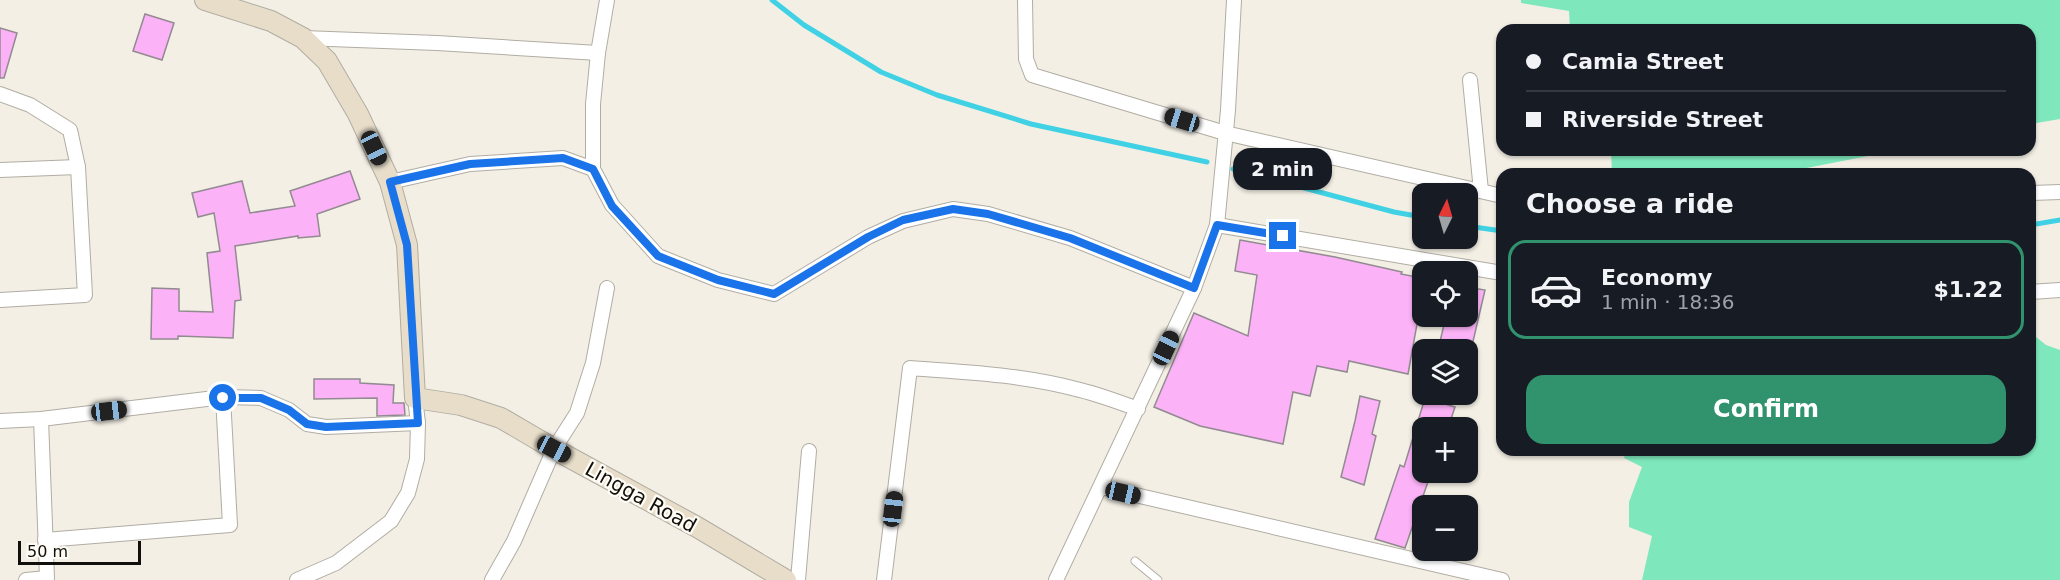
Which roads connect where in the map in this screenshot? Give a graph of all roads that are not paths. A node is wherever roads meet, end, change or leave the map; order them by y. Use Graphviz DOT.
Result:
graph roads {
  1 [pos="205,0"];
  2 [pos="607,0"];
  3 [pos="1025,0"];
  4 [pos="1234,0"];
  5 [pos="303,38"];
  6 [pos="598,53"];
  7 [pos="1470,80"];
  8 [pos="0,94"];
  9 [pos="1225,132"];
  10 [pos="78,167"];
  11 [pos="593,169"];
  12 [pos="0,170"];
  13 [pos="390,182"];
  14 [pos="1481,191"];
  15 [pos="2060,192"];
  16 [pos="2036,193"];
  17 [pos="1496,195"];
  18 [pos="1217,225"];
  19 [pos="1496,272"];
  20 [pos="606,288"];
  21 [pos="1194,288"];
  22 [pos="2060,290"];
  23 [pos="2036,292"];
  24 [pos="0,300"];
  25 [pos="223,398"];
  26 [pos="415,398"];
  27 [pos="1138,409"];
  28 [pos="40,419"];
  29 [pos="0,421"];
  30 [pos="418,423"];
  31 [pos="554,449"];
  32 [pos="809,451"];
  33 [pos="1101,487"];
  34 [pos="45,540"];
  35 [pos="1136,561"];
  36 [pos="26,580"];
  37 [pos="297,580"];
  38 [pos="492,580"];
  39 [pos="786,580"];
  40 [pos="798,580"];
  41 [pos="884,580"];
  42 [pos="1056,580"];
  43 [pos="1158,580"];
  44 [pos="1502,580"];
  1 -- 5 [label="street"];
  2 -- 6 [label="street"];
  3 -- 9 [label="street"];
  4 -- 9 [label="street"];
  5 -- 6 [label="street"];
  5 -- 13 [label="street"];
  6 -- 11 [label="street"];
  7 -- 14 [label="street"];
  8 -- 10 [label="street"];
  9 -- 14 [label="street"];
  9 -- 18 [label="street"];
  10 -- 12 [label="street"];
  10 -- 24 [label="street"];
  11 -- 13 [label="street"];
  11 -- 21 [label="street"];
  13 -- 26 [label="street"];
  14 -- 17 [label="street"];
  15 -- 16 [label="street"];
  18 -- 19 [label="street"];
  18 -- 21 [label="street"];
  20 -- 31 [label="street"];
  21 -- 27 [label="street"];
  22 -- 23 [label="street"];
  25 -- 28 [label="street"];
  25 -- 30 [label="street"];
  25 -- 34 [label="street"];
  26 -- 30 [label="street"];
  26 -- 31 [label="street, Lingga Road"];
  27 -- 33 [label="street"];
  27 -- 41 [label="street"];
  28 -- 29 [label="street"];
  28 -- 34 [label="street"];
  30 -- 37 [label="street"];
  31 -- 38 [label="street"];
  31 -- 39 [label="street, Lingga Road"];
  32 -- 40 [label="street"];
  33 -- 42 [label="street"];
  33 -- 44 [label="street"];
  34 -- 36 [label="street"];
  35 -- 43 [label="lane"];
}
